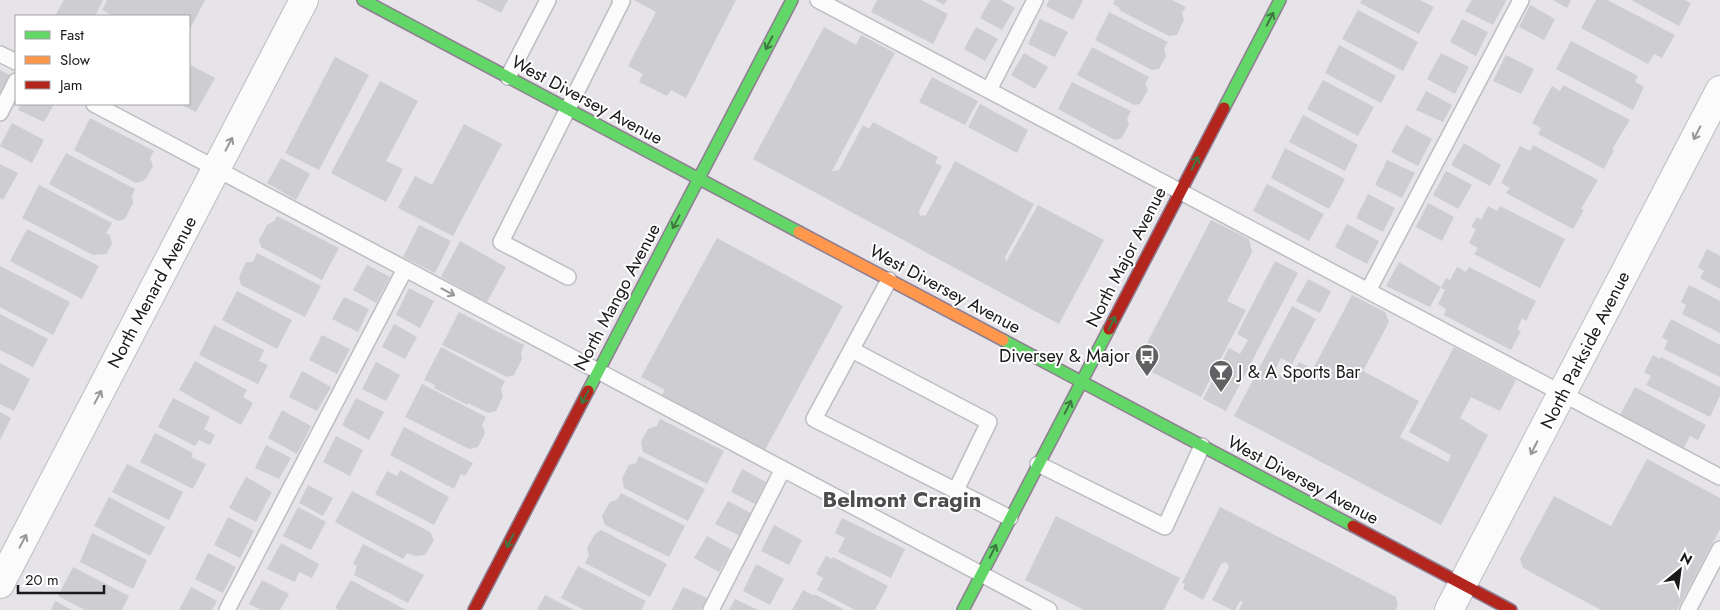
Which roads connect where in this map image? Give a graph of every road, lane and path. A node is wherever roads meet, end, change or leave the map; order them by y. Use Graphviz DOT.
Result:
graph roads {
  1 [pos="304,0"];
  2 [pos="363,0"];
  3 [pos="548,0"];
  4 [pos="620,0"];
  5 [pos="792,0"];
  6 [pos="818,0"];
  7 [pos="1036,0"];
  8 [pos="1280,0"];
  9 [pos="1520,0"];
  10 [pos="0,54"];
  11 [pos="15,62"];
  12 [pos="508,77"];
  13 [pos="15,83"];
  14 [pos="988,90"];
  15 [pos="1720,90"];
  16 [pos="96,105"];
  17 [pos="567,108"];
  18 [pos="0,113"];
  19 [pos="216,169"];
  20 [pos="699,179"];
  21 [pos="1180,192"];
  22 [pos="405,269"];
  23 [pos="568,277"];
  24 [pos="889,280"];
  25 [pos="1368,291"];
  26 [pos="852,350"];
  27 [pos="598,372"];
  28 [pos="1081,382"];
  29 [pos="1562,394"];
  30 [pos="1202,446"];
  31 [pos="1038,464"];
  32 [pos="783,469"];
  33 [pos="1720,478"];
  34 [pos="956,490"];
  35 [pos="1010,518"];
  36 [pos="1720,549"];
  37 [pos="981,574"];
  38 [pos="0,584"];
  39 [pos="1463,584"];
  40 [pos="227,610"];
  41 [pos="474,610"];
  42 [pos="711,610"];
  43 [pos="962,610"];
  44 [pos="1049,610"];
  45 [pos="1449,610"];
  46 [pos="1510,610"];
  47 [pos="1688,610"];
  19 -- 1 [label="street, North Menard Avenue, one-way"];
  2 -- 12 [label="street, West Diversey Avenue"];
  3 -- 12 [label="lane"];
  4 -- 17 [label="lane"];
  5 -- 20 [label="street, North Mango Avenue, one-way"];
  6 -- 14 [label="lane"];
  7 -- 14 [label="lane"];
  21 -- 8 [label="street, North Major Avenue, one-way"];
  9 -- 25 [label="lane"];
  10 -- 11 [label="lane"];
  12 -- 17 [label="street, West Diversey Avenue"];
  13 -- 18 [label="lane"];
  14 -- 21 [label="lane"];
  15 -- 29 [label="street, North Parkside Avenue, one-way"];
  16 -- 19 [label="lane"];
  17 -- 20 [label="street, West Diversey Avenue"];
  17 -- 23 [label="lane"];
  19 -- 22 [label="lane"];
  38 -- 19 [label="street, North Menard Avenue, one-way"];
  20 -- 24 [label="street, West Diversey Avenue"];
  20 -- 27 [label="street, North Mango Avenue, one-way"];
  21 -- 25 [label="lane"];
  28 -- 21 [label="street, North Major Avenue, one-way"];
  22 -- 27 [label="lane, one-way"];
  22 -- 40 [label="lane"];
  24 -- 26 [label="lane"];
  24 -- 28 [label="street, West Diversey Avenue"];
  25 -- 29 [label="lane"];
  26 -- 34 [label="lane"];
  26 -- 34 [label="lane"];
  27 -- 32 [label="lane"];
  27 -- 41 [label="street, North Mango Avenue, one-way"];
  28 -- 30 [label="street, West Diversey Avenue"];
  31 -- 28 [label="street, North Major Avenue, one-way"];
  29 -- 33 [label="lane"];
  29 -- 39 [label="street, North Parkside Avenue, one-way"];
  30 -- 31 [label="lane"];
  30 -- 39 [label="street, West Diversey Avenue"];
  31 -- 35 [label="street, North Major Avenue"];
  32 -- 37 [label="lane"];
  32 -- 42 [label="lane"];
  34 -- 35 [label="lane"];
  37 -- 35 [label="street, North Major Avenue, one-way"];
  36 -- 47 [label="lane"];
  37 -- 43 [label="street, North Major Avenue"];
  37 -- 44 [label="lane"];
  39 -- 45 [label="street, North Parkside Avenue"];
  39 -- 46 [label="street, West Diversey Avenue"];
}
